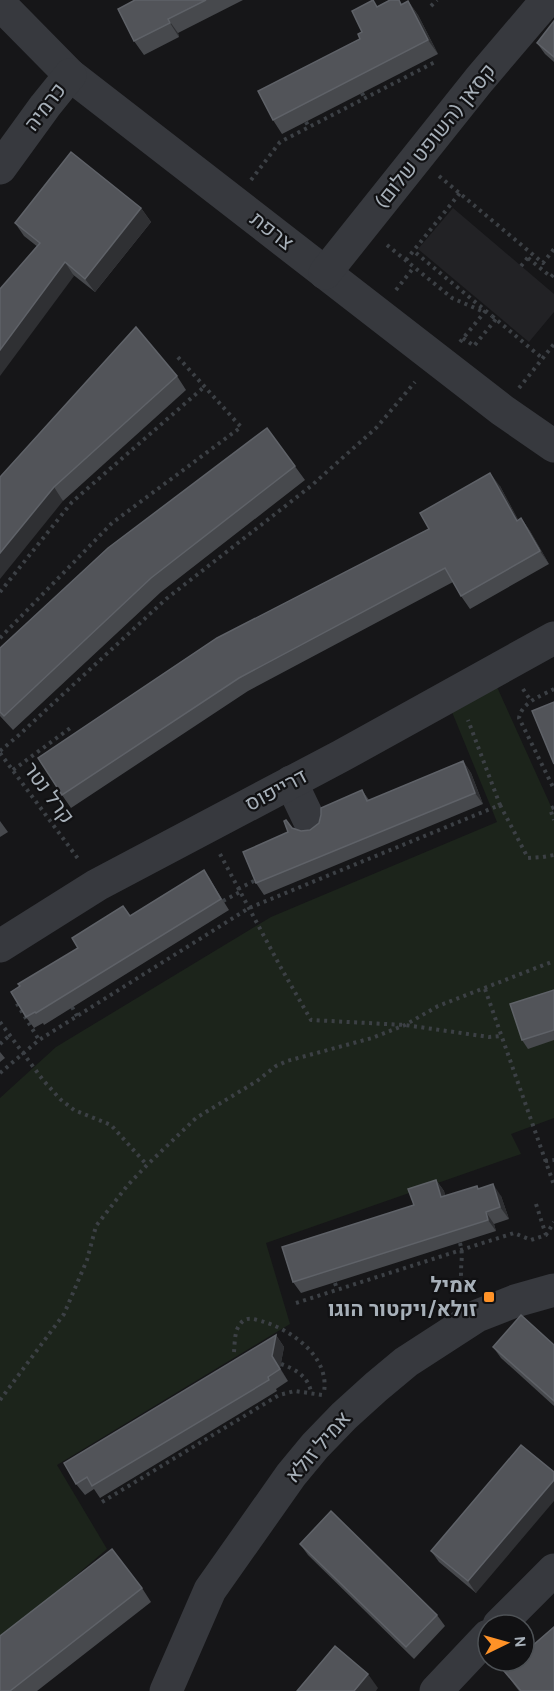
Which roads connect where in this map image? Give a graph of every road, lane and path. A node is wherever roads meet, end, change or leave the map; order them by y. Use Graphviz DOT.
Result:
graph roads {
  1 [pos="437,0"];
  2 [pos="547,0"];
  3 [pos="0,4"];
  4 [pos="430,6"];
  5 [pos="437,61"];
  6 [pos="411,68"];
  7 [pos="414,73"];
  8 [pos="70,75"];
  9 [pos="362,93"];
  10 [pos="364,99"];
  11 [pos="306,122"];
  12 [pos="309,127"];
  13 [pos="417,158"];
  14 [pos="262,166"];
  15 [pos="0,168"];
  16 [pos="460,193"];
  17 [pos="363,225"];
  18 [pos="554,249"];
  19 [pos="417,253"];
  20 [pos="532,254"];
  21 [pos="528,258"];
  22 [pos="406,260"];
  23 [pos="521,266"];
  24 [pos="414,267"];
  25 [pos="325,273"];
  26 [pos="554,274"];
  27 [pos="404,280"];
  28 [pos="494,318"];
  29 [pos="469,331"];
  30 [pos="463,338"];
  31 [pos="554,344"];
  32 [pos="176,355"];
  33 [pos="435,358"];
  34 [pos="542,358"];
  35 [pos="204,387"];
  36 [pos="502,410"];
  37 [pos="554,446"];
  38 [pos="0,591"];
  39 [pos="0,638"];
  40 [pos="554,638"];
  41 [pos="554,689"];
  42 [pos="457,691"];
  43 [pos="526,694"];
  44 [pos="531,701"];
  45 [pos="73,726"];
  46 [pos="0,752"];
  47 [pos="13,770"];
  48 [pos="291,782"];
  49 [pos="554,789"];
  50 [pos="500,805"];
  51 [pos="554,807"];
  52 [pos="554,820"];
  53 [pos="311,824"];
  54 [pos="434,825"];
  55 [pos="436,831"];
  56 [pos="381,847"];
  57 [pos="218,850"];
  58 [pos="73,852"];
  59 [pos="383,853"];
  60 [pos="554,855"];
  61 [pos="306,877"];
  62 [pos="258,879"];
  63 [pos="309,883"];
  64 [pos="239,890"];
  65 [pos="223,901"];
  66 [pos="249,908"];
  67 [pos="189,935"];
  68 [pos="194,942"];
  69 [pos="0,946"];
  70 [pos="554,961"];
  71 [pos="129,972"];
  72 [pos="134,980"];
  73 [pos="485,989"];
  74 [pos="23,1000"];
  75 [pos="72,1007"];
  76 [pos="77,1016"];
  77 [pos="0,1022"];
  78 [pos="405,1025"];
  79 [pos="10,1035"];
  80 [pos="501,1036"];
  81 [pos="39,1040"];
  82 [pos="0,1044"];
  83 [pos="23,1053"];
  84 [pos="0,1073"];
  85 [pos="554,1160"];
  86 [pos="545,1161"];
  87 [pos="147,1166"];
  88 [pos="554,1185"];
  89 [pos="536,1204"];
  90 [pos="554,1222"];
  91 [pos="546,1235"];
  92 [pos="460,1243"];
  93 [pos="462,1249"];
  94 [pos="401,1261"];
  95 [pos="403,1268"];
  96 [pos="460,1280"];
  97 [pos="335,1283"];
  98 [pos="337,1289"];
  99 [pos="554,1290"];
  100 [pos="296,1303"];
  101 [pos="234,1352"];
  102 [pos="281,1364"];
  103 [pos="311,1393"];
  104 [pos="0,1400"];
  105 [pos="102,1502"];
  106 [pos="554,1570"];
  107 [pos="511,1613"];
  108 [pos="476,1649"];
  109 [pos="166,1691"];
  110 [pos="436,1691"];
  1 -- 4 [label="path"];
  2 -- 13 [label="street, קסאן (השופט שלום)"];
  3 -- 8 [label="street, צרפת"];
  5 -- 7 [label="path"];
  6 -- 7 [label="path"];
  7 -- 10 [label="path"];
  8 -- 15 [label="street, כרמיה"];
  8 -- 25 [label="street, צרפת"];
  9 -- 10 [label="path"];
  10 -- 12 [label="path"];
  11 -- 12 [label="path"];
  12 -- 14 [label="path"];
  13 -- 16 [label="path"];
  13 -- 17 [label="street, קסאן (השופט שלום)"];
  16 -- 20 [label="path"];
  16 -- 22 [label="path"];
  17 -- 22 [label="path"];
  17 -- 25 [label="street, קסאן (השופט שלום)"];
  18 -- 20 [label="path"];
  19 -- 28 [label="path, bridge"];
  20 -- 21 [label="path"];
  21 -- 23 [label="path"];
  21 -- 26 [label="path"];
  22 -- 24 [label="path"];
  24 -- 27 [label="path"];
  24 -- 29 [label="path"];
  25 -- 33 [label="street, צרפת"];
  28 -- 30 [label="path"];
  28 -- 34 [label="path"];
  31 -- 34 [label="path"];
  32 -- 35 [label="path"];
  33 -- 36 [label="street, צרפת"];
  33 -- 46 [label="path"];
  34 -- 36 [label="path"];
  35 -- 38 [label="path"];
  35 -- 39 [label="path"];
  36 -- 37 [label="street, צרפת"];
  40 -- 42 [label="street, דרייפוס"];
  41 -- 44 [label="path"];
  42 -- 48 [label="street, דרייפוס"];
  42 -- 50 [label="path"];
  43 -- 44 [label="path"];
  44 -- 49 [label="path"];
  45 -- 47 [label="path"];
  46 -- 47 [label="path, קרל נטר"];
  47 -- 58 [label="path, קרל נטר"];
  48 -- 53 [label="street"];
  48 -- 69 [label="street, דרייפוס"];
  50 -- 55 [label="path"];
  50 -- 60 [label="path"];
  51 -- 52 [label="path"];
  54 -- 55 [label="path"];
  55 -- 59 [label="path"];
  56 -- 59 [label="path"];
  57 -- 64 [label="path"];
  59 -- 63 [label="path"];
  61 -- 63 [label="path"];
  62 -- 64 [label="path"];
  63 -- 66 [label="path"];
  64 -- 65 [label="path"];
  64 -- 66 [label="path"];
  66 -- 68 [label="path"];
  66 -- 78 [label="path"];
  67 -- 68 [label="path"];
  68 -- 72 [label="path"];
  70 -- 73 [label="path"];
  71 -- 72 [label="path"];
  72 -- 76 [label="path"];
  73 -- 78 [label="path"];
  73 -- 80 [label="path"];
  74 -- 81 [label="path"];
  75 -- 76 [label="path"];
  76 -- 81 [label="path"];
  77 -- 79 [label="path"];
  78 -- 80 [label="path"];
  78 -- 87 [label="path"];
  79 -- 82 [label="path"];
  79 -- 83 [label="path"];
  80 -- 86 [label="path"];
  81 -- 83 [label="path"];
  83 -- 84 [label="path"];
  83 -- 87 [label="path"];
  85 -- 86 [label="path"];
  86 -- 88 [label="path"];
  87 -- 104 [label="path"];
  89 -- 91 [label="path"];
  90 -- 91 [label="path"];
  91 -- 93 [label="path"];
  92 -- 93 [label="path"];
  93 -- 95 [label="path"];
  93 -- 96 [label="path"];
  94 -- 95 [label="path"];
  95 -- 98 [label="path"];
  97 -- 98 [label="path"];
  98 -- 100 [label="path"];
  99 -- 109 [label="street, אמיל זולא"];
  101 -- 103 [label="path"];
  102 -- 103 [label="path"];
  103 -- 105 [label="path"];
  106 -- 107 [label="street"];
  108 -- 110 [label="street"];
}
